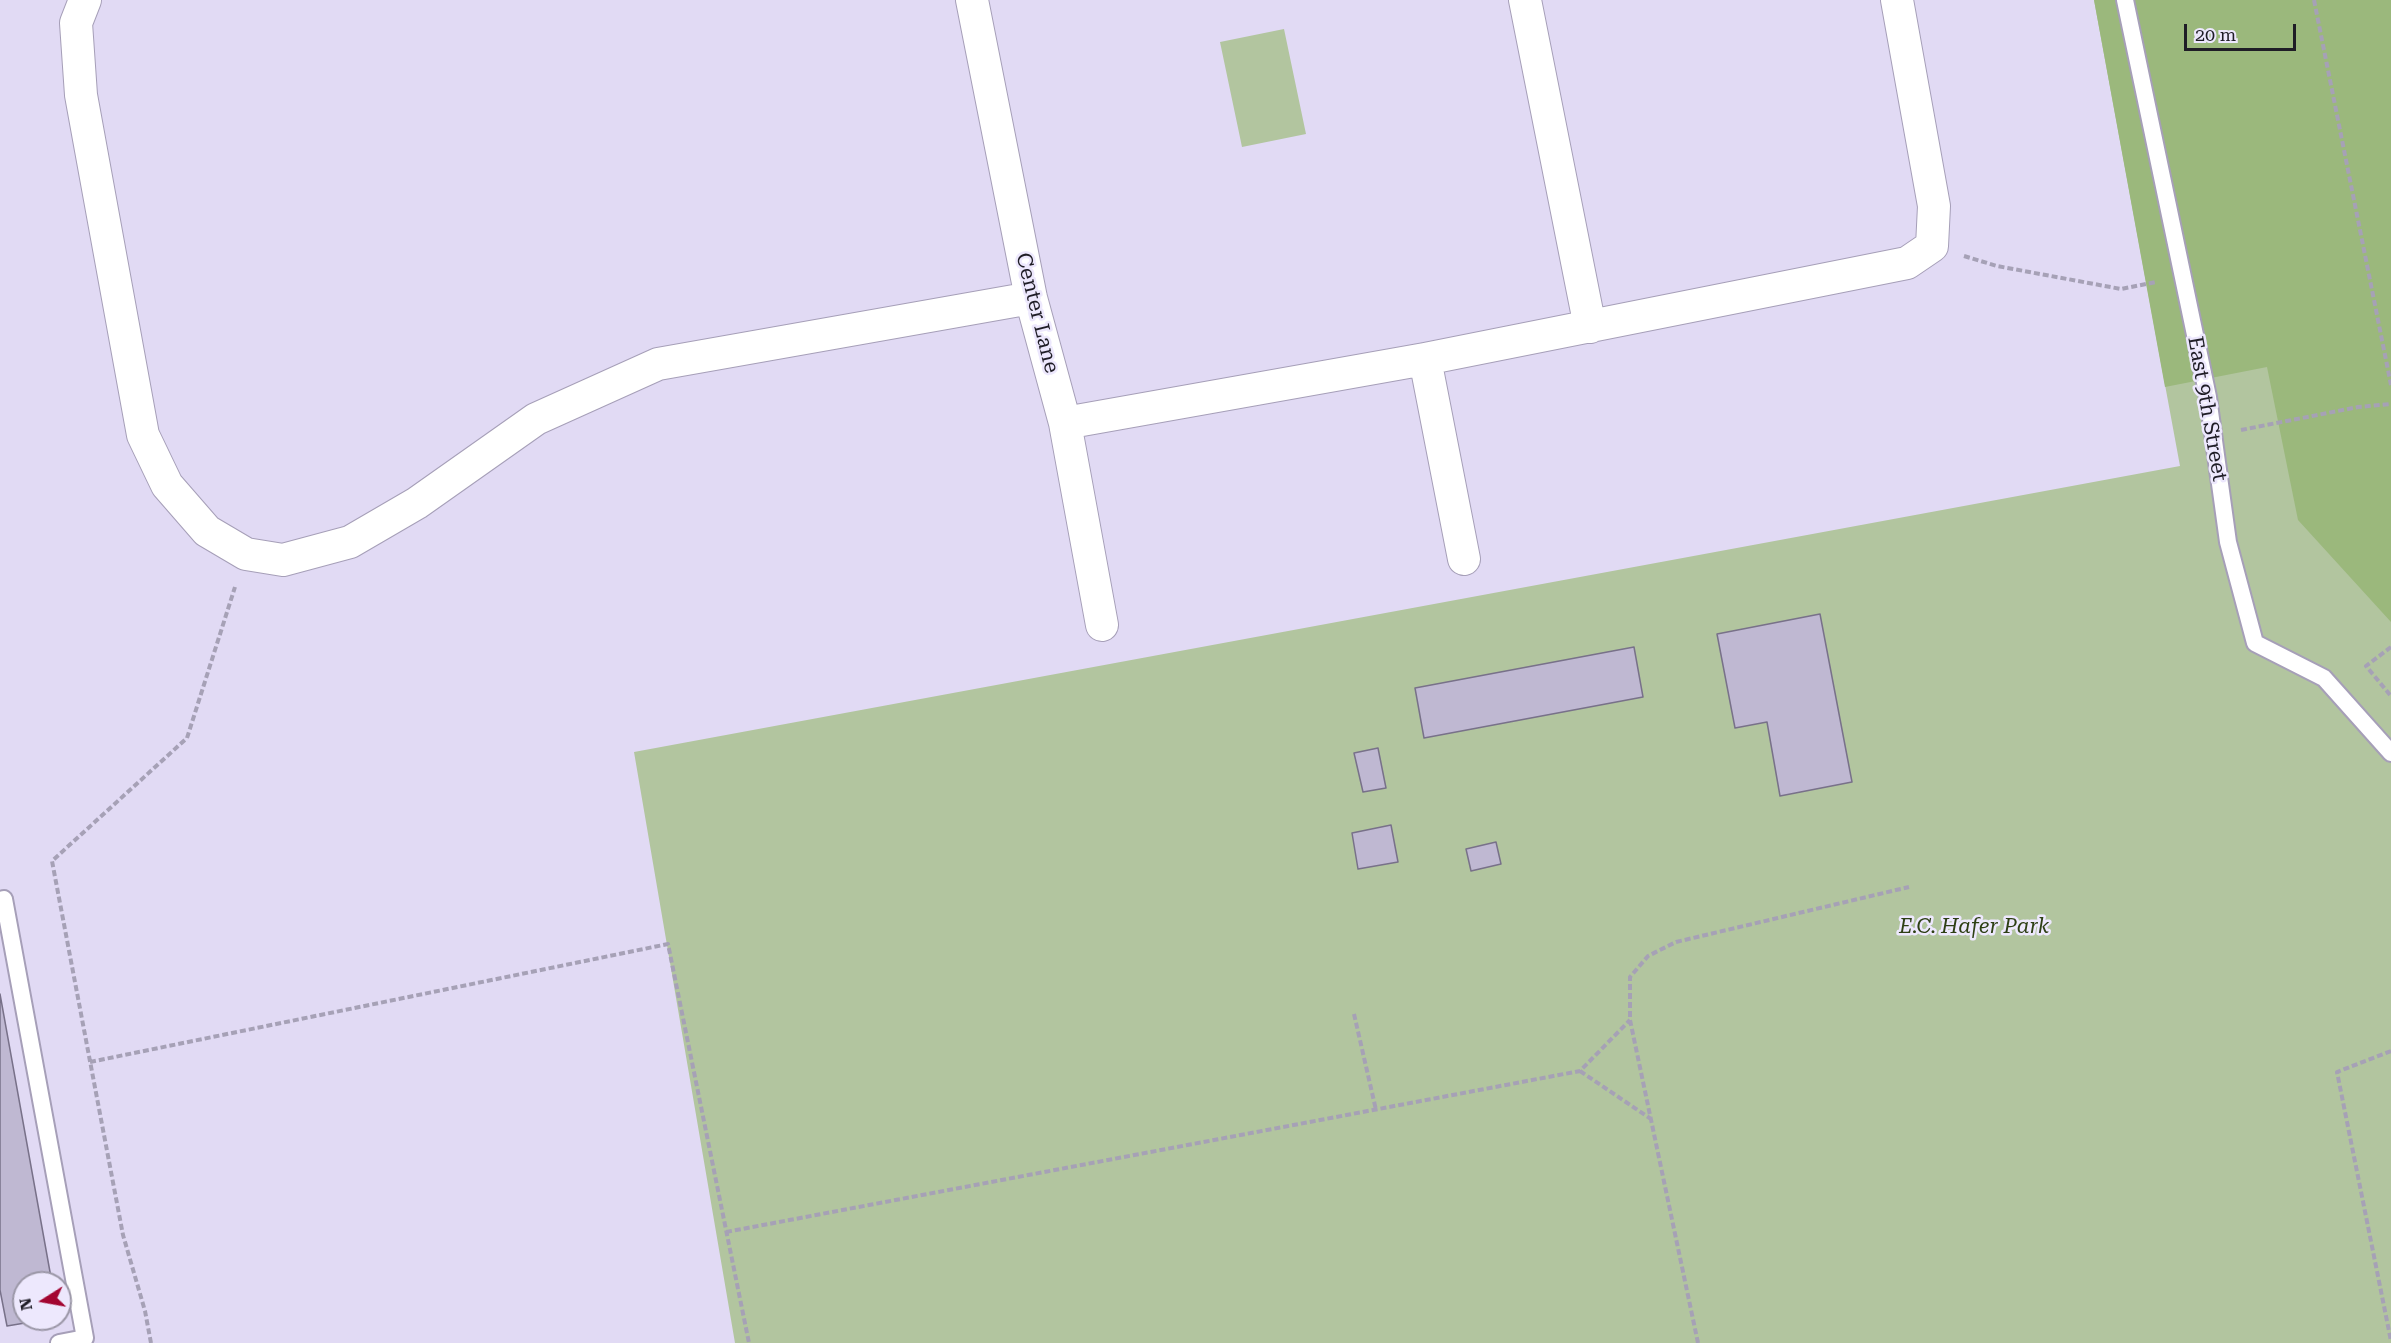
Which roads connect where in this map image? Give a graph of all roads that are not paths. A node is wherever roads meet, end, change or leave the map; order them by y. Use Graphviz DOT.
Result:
graph roads {
  1 [pos="85,0"];
  2 [pos="972,0"];
  3 [pos="1525,0"];
  4 [pos="1897,0"];
  5 [pos="2125,0"];
  6 [pos="1031,298"];
  7 [pos="1590,327"];
  8 [pos="1425,359"];
  9 [pos="1065,423"];
  10 [pos="1464,559"];
  11 [pos="1102,625"];
  12 [pos="2391,753"];
  13 [pos="0,900"];
  14 [pos="59,1343"];
  1 -- 6 [label="street"];
  2 -- 6 [label="street, Center Lane"];
  3 -- 7 [label="street"];
  4 -- 7 [label="street"];
  5 -- 12 [label="lane, East 9th Street"];
  6 -- 9 [label="street, Center Lane"];
  7 -- 8 [label="street"];
  8 -- 9 [label="street"];
  8 -- 10 [label="street"];
  9 -- 11 [label="street, Center Lane"];
  13 -- 14 [label="lane"];
}
